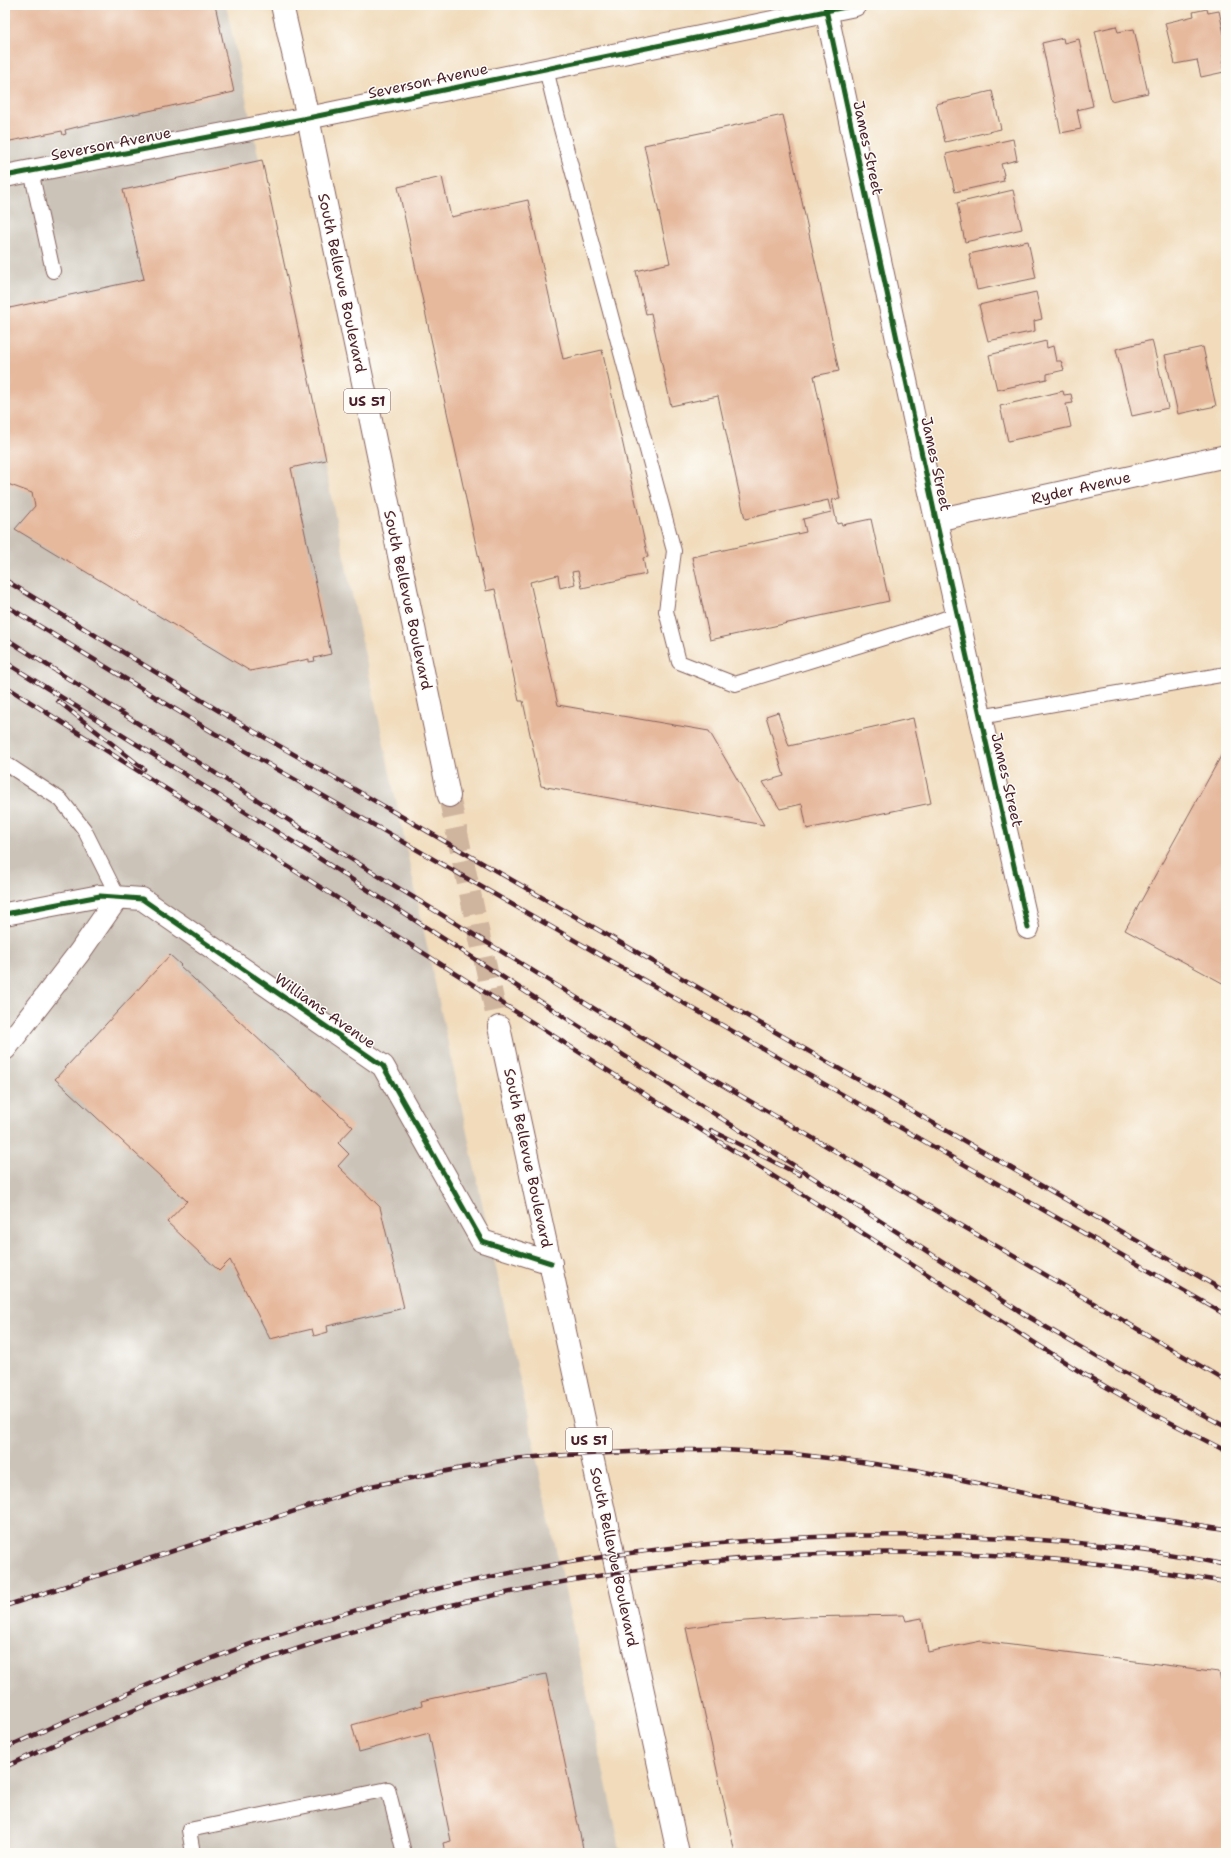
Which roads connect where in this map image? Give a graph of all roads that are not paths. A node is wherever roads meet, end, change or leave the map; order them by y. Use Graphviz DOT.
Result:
graph roads {
  1 [pos="282,5"];
  2 [pos="855,5"];
  3 [pos="826,8"];
  4 [pos="546,69"];
  5 [pos="308,118"];
  6 [pos="31,171"];
  7 [pos="5,176"];
  8 [pos="53,271"];
  9 [pos="1226,456"];
  10 [pos="936,520"];
  11 [pos="957,614"];
  12 [pos="1226,674"];
  13 [pos="980,717"];
  14 [pos="5,763"];
  15 [pos="449,796"];
  16 [pos="118,897"];
  17 [pos="5,914"];
  18 [pos="1028,928"];
  19 [pos="499,1027"];
  20 [pos="5,1048"];
  21 [pos="551,1263"];
  22 [pos="194,1853"];
  23 [pos="404,1853"];
  24 [pos="678,1853"];
  1 -- 5 [label="street, South Bellevue Boulevard / US 51"];
  2 -- 3 [label="street, Severson Avenue"];
  3 -- 4 [label="street, Severson Avenue"];
  3 -- 10 [label="street, James Street"];
  4 -- 5 [label="street, Severson Avenue"];
  4 -- 11 [label="lane"];
  5 -- 6 [label="street, Severson Avenue"];
  5 -- 15 [label="street, South Bellevue Boulevard / US 51"];
  6 -- 7 [label="street, Severson Avenue"];
  6 -- 8 [label="lane"];
  9 -- 10 [label="street, Ryder Avenue"];
  10 -- 11 [label="street, James Street"];
  11 -- 13 [label="street, James Street"];
  12 -- 13 [label="lane"];
  13 -- 18 [label="street, James Street"];
  14 -- 16 [label="lane"];
  16 -- 17 [label="street, Williams Avenue"];
  16 -- 20 [label="street"];
  16 -- 21 [label="street, Williams Avenue"];
  19 -- 21 [label="street, South Bellevue Boulevard / US 51"];
  21 -- 24 [label="street, South Bellevue Boulevard / US 51"];
  22 -- 23 [label="lane"];
}
